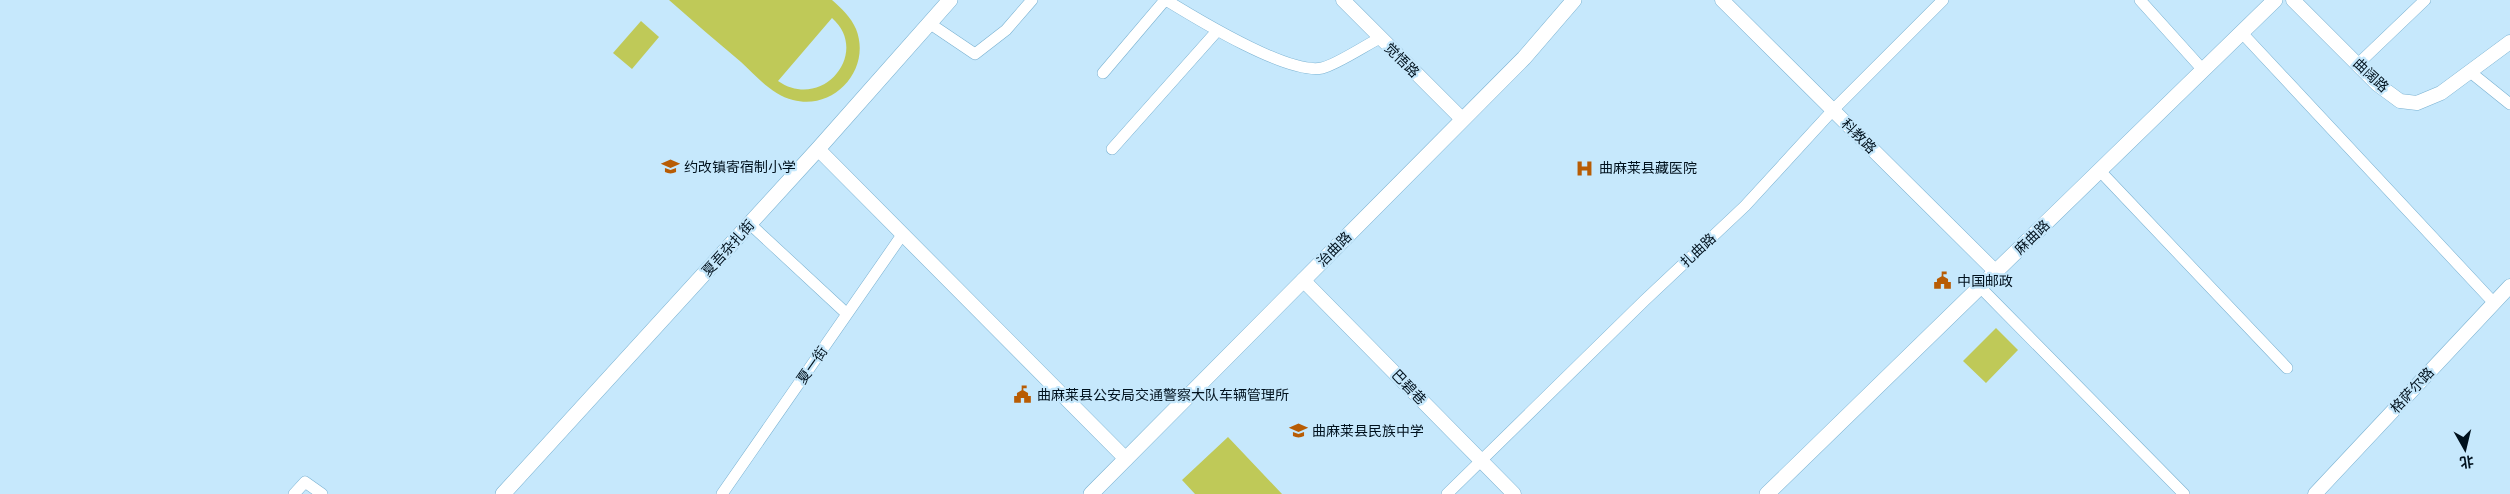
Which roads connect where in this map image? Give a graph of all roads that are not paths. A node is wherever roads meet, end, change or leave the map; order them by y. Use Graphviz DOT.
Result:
graph roads {
  1 [pos="950,0"];
  2 [pos="1032,0"];
  3 [pos="1166,0"];
  4 [pos="1343,0"];
  5 [pos="1574,0"];
  6 [pos="1722,0"];
  7 [pos="1944,0"];
  8 [pos="2140,0"];
  9 [pos="2275,0"];
  10 [pos="2292,0"];
  11 [pos="2425,0"];
  12 [pos="929,23"];
  13 [pos="1217,31"];
  14 [pos="2242,33"];
  15 [pos="1380,38"];
  16 [pos="2510,42"];
  17 [pos="2358,64"];
  18 [pos="2203,70"];
  19 [pos="2469,71"];
  20 [pos="1103,73"];
  21 [pos="2510,104"];
  22 [pos="1833,110"];
  23 [pos="1462,119"];
  24 [pos="818,149"];
  25 [pos="1112,149"];
  26 [pos="2100,171"];
  27 [pos="750,224"];
  28 [pos="902,235"];
  29 [pos="1996,272"];
  30 [pos="1304,280"];
  31 [pos="2510,286"];
  32 [pos="1980,288"];
  33 [pos="2494,303"];
  34 [pos="847,314"];
  35 [pos="2287,368"];
  36 [pos="1126,459"];
  37 [pos="1481,461"];
  38 [pos="294,494"];
  39 [pos="322,494"];
  40 [pos="503,494"];
  41 [pos="722,494"];
  42 [pos="1091,494"];
  43 [pos="1447,494"];
  44 [pos="1514,494"];
  45 [pos="1767,494"];
  46 [pos="2184,494"];
  47 [pos="2315,494"];
  1 -- 12 [label="main road, 夏吾杂扎街"];
  2 -- 12 [label="street"];
  3 -- 13 [label="street"];
  3 -- 20 [label="street"];
  4 -- 15 [label="street, 觉悟路"];
  5 -- 23 [label="main road, 治曲路"];
  6 -- 22 [label="street, 科教路"];
  7 -- 22 [label="street, 扎曲路"];
  8 -- 18 [label="street"];
  9 -- 14 [label="main road, 麻曲路"];
  10 -- 17 [label="street, 曲阔路"];
  11 -- 17 [label="street"];
  12 -- 24 [label="main road, 夏吾杂扎街"];
  13 -- 15 [label="street"];
  13 -- 25 [label="street"];
  14 -- 18 [label="main road, 麻曲路"];
  14 -- 33 [label="street"];
  15 -- 23 [label="street, 觉悟路"];
  16 -- 19 [label="street, 曲阔路"];
  17 -- 19 [label="street, 曲阔路"];
  18 -- 26 [label="main road, 麻曲路"];
  19 -- 21 [label="street"];
  22 -- 29 [label="street, 科教路"];
  22 -- 37 [label="street, 扎曲路"];
  23 -- 30 [label="main road, 治曲路"];
  24 -- 27 [label="main road, 夏吾杂扎街"];
  24 -- 28 [label="street"];
  26 -- 29 [label="main road, 麻曲路"];
  26 -- 35 [label="street"];
  27 -- 34 [label="street"];
  27 -- 40 [label="main road, 夏吾杂扎街"];
  28 -- 34 [label="street, 夏一街"];
  28 -- 36 [label="street"];
  29 -- 32 [label="main road, 麻曲路"];
  30 -- 36 [label="main road, 治曲路"];
  30 -- 37 [label="street, 巴碧巷"];
  31 -- 33 [label="street, 格萨尔路"];
  32 -- 45 [label="main road, 麻曲路"];
  32 -- 46 [label="street"];
  33 -- 47 [label="street, 格萨尔路"];
  34 -- 41 [label="street, 夏一街"];
  36 -- 42 [label="main road, 治曲路"];
  37 -- 43 [label="street, 扎曲路"];
  37 -- 44 [label="street, 巴碧巷"];
  38 -- 39 [label="street"];
}
